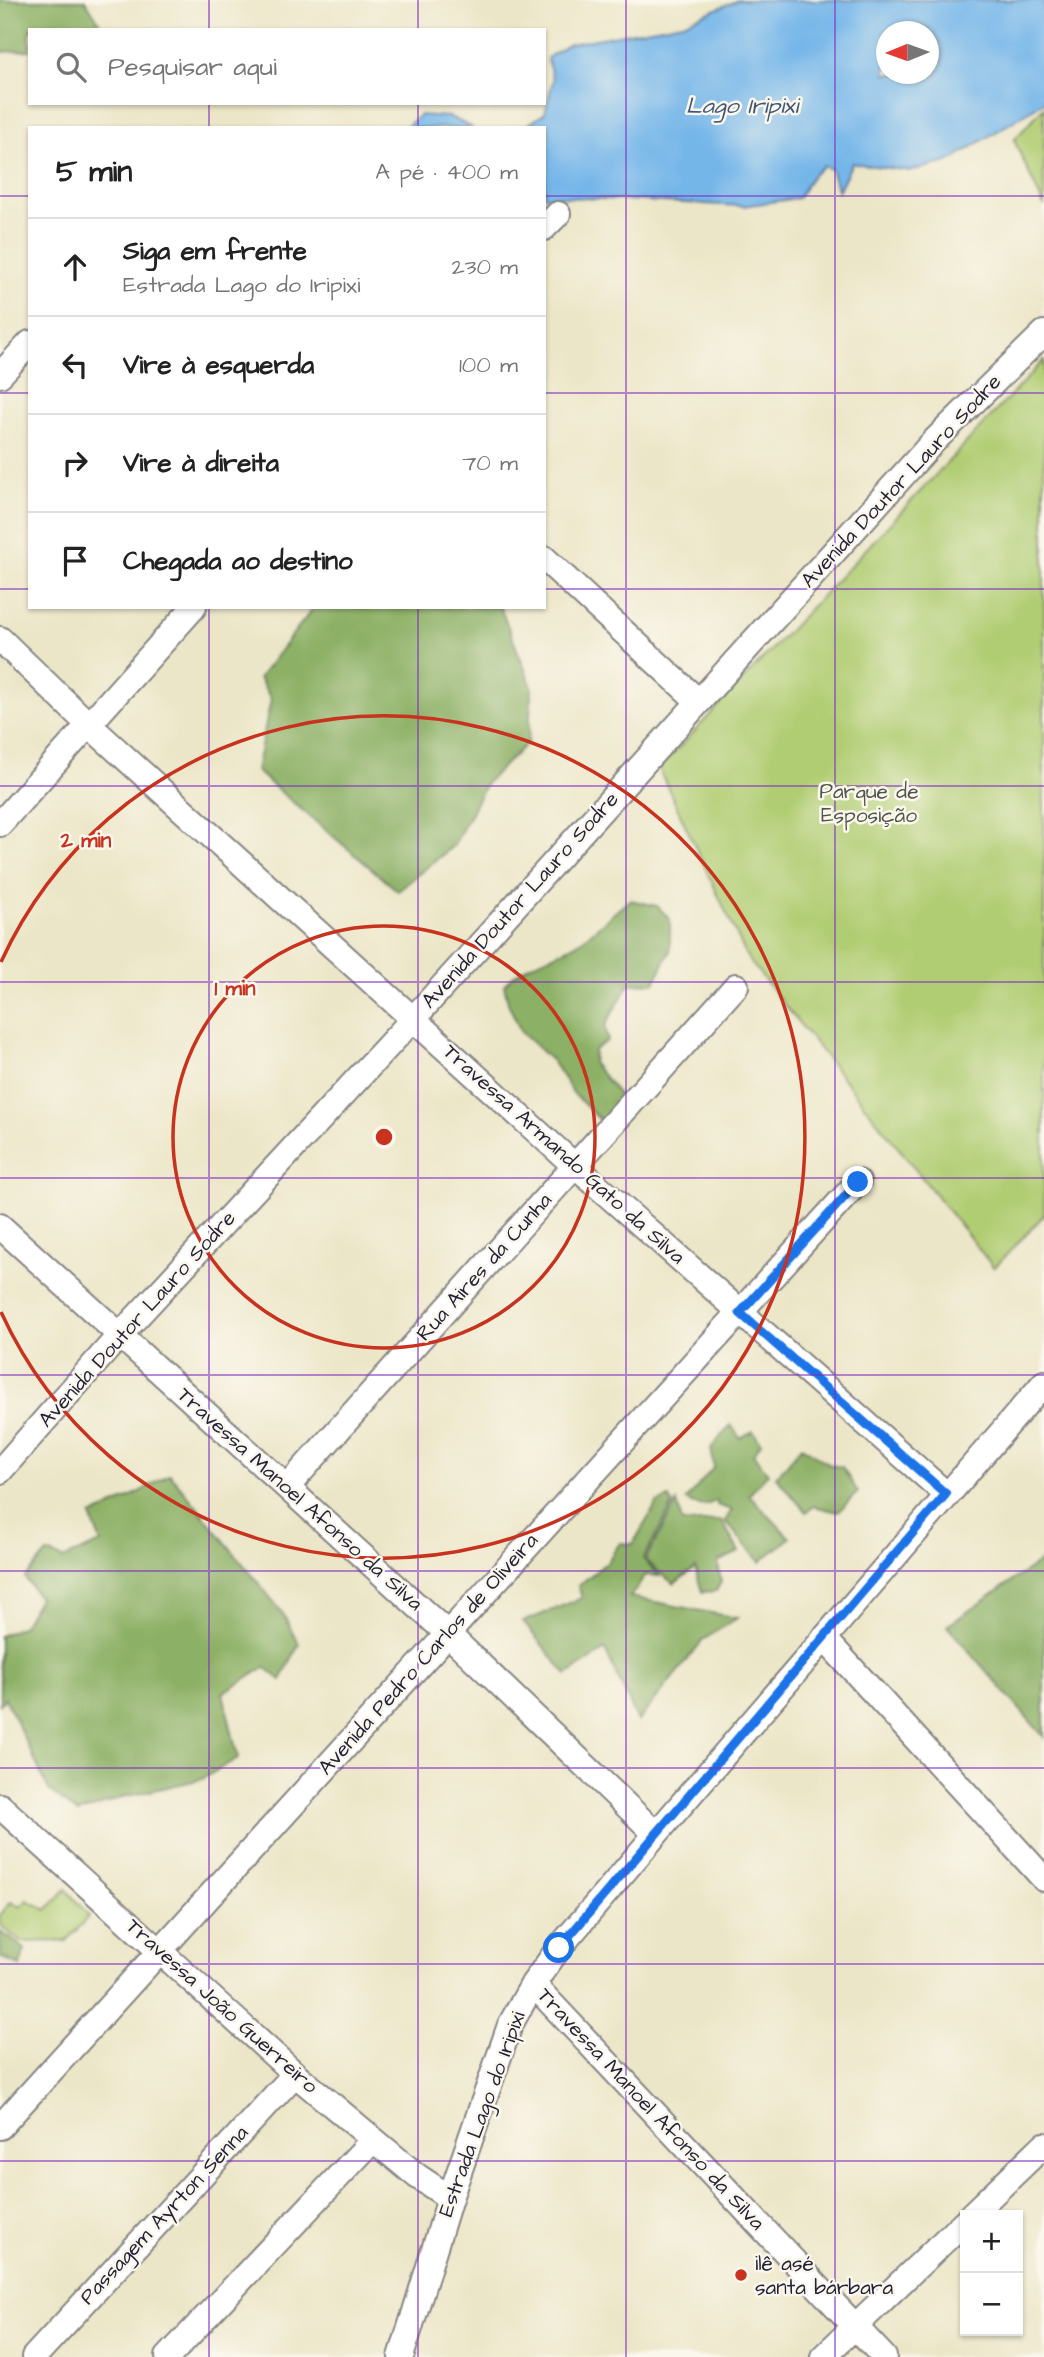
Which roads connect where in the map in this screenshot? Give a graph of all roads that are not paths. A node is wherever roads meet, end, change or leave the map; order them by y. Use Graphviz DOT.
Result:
graph roads {
  1 [pos="1044,333"];
  2 [pos="28,345"];
  3 [pos="0,375"];
  4 [pos="546,560"];
  5 [pos="192,609"];
  6 [pos="0,639"];
  7 [pos="698,701"];
  8 [pos="88,724"];
  9 [pos="0,824"];
  10 [pos="736,986"];
  11 [pos="414,1018"];
  12 [pos="575,1166"];
  13 [pos="858,1182"];
  14 [pos="0,1226"];
  15 [pos="740,1313"];
  16 [pos="119,1336"];
  17 [pos="1044,1383"];
  18 [pos="0,1471"];
  19 [pos="288,1486"];
  20 [pos="946,1494"];
  21 [pos="447,1633"];
  22 [pos="824,1638"];
  23 [pos="0,1807"];
  24 [pos="656,1834"];
  25 [pos="1044,1880"];
  26 [pos="160,1948"];
  27 [pos="533,1984"];
  28 [pos="295,2074"];
  29 [pos="0,2127"];
  30 [pos="373,2140"];
  31 [pos="1044,2145"];
  32 [pos="450,2198"];
  33 [pos="976,2210"];
  34 [pos="960,2226"];
  35 [pos="856,2327"];
  36 [pos="34,2357"];
  37 [pos="168,2357"];
  38 [pos="401,2357"];
  39 [pos="823,2357"];
  40 [pos="884,2357"];
  1 -- 7 [label="street, Avenida Doutor Lauro Sodre"];
  2 -- 3 [label="street"];
  4 -- 7 [label="street"];
  5 -- 8 [label="street"];
  6 -- 8 [label="street, Travessa Armando Gato da Silva"];
  7 -- 11 [label="street, Avenida Doutor Lauro Sodre"];
  8 -- 9 [label="street"];
  8 -- 11 [label="street, Travessa Armando Gato da Silva"];
  10 -- 12 [label="street, Rua Aires da Cunha"];
  11 -- 12 [label="street, Travessa Armando Gato da Silva"];
  11 -- 16 [label="street, Avenida Doutor Lauro Sodre"];
  12 -- 15 [label="street, Travessa Armando Gato da Silva"];
  12 -- 19 [label="street, Rua Aires da Cunha"];
  13 -- 15 [label="street, Avenida Pedro Carlos de Oliveira"];
  14 -- 16 [label="street, Travessa Manoel Afonso da Silva"];
  15 -- 20 [label="street, Travessa Armando Gato da Silva"];
  15 -- 21 [label="street, Avenida Pedro Carlos de Oliveira"];
  16 -- 18 [label="street, Avenida Doutor Lauro Sodre"];
  16 -- 19 [label="street, Travessa Manoel Afonso da Silva"];
  17 -- 20 [label="street, Estrada Lago do Iripixi"];
  19 -- 21 [label="street, Travessa Manoel Afonso da Silva"];
  20 -- 22 [label="street, Estrada Lago do Iripixi"];
  21 -- 24 [label="street, Travessa Manoel Afonso da Silva"];
  21 -- 26 [label="street, Avenida Pedro Carlos de Oliveira"];
  22 -- 24 [label="street, Estrada Lago do Iripixi"];
  22 -- 25 [label="street"];
  23 -- 26 [label="street, Travessa João Guerreiro"];
  24 -- 27 [label="street, Estrada Lago do Iripixi"];
  26 -- 28 [label="street, Travessa João Guerreiro"];
  26 -- 29 [label="street, Avenida Pedro Carlos de Oliveira"];
  27 -- 32 [label="street, Estrada Lago do Iripixi"];
  27 -- 35 [label="street, Travessa Manoel Afonso da Silva"];
  28 -- 30 [label="street, Travessa João Guerreiro"];
  28 -- 36 [label="street, Passagem Ayrton Senna"];
  30 -- 32 [label="street, Travessa João Guerreiro"];
  30 -- 37 [label="street"];
  31 -- 33 [label="street"];
  32 -- 38 [label="street, Estrada Lago do Iripixi"];
  34 -- 35 [label="street"];
  35 -- 39 [label="street"];
  35 -- 40 [label="street, Travessa Manoel Afonso da Silva"];
}
